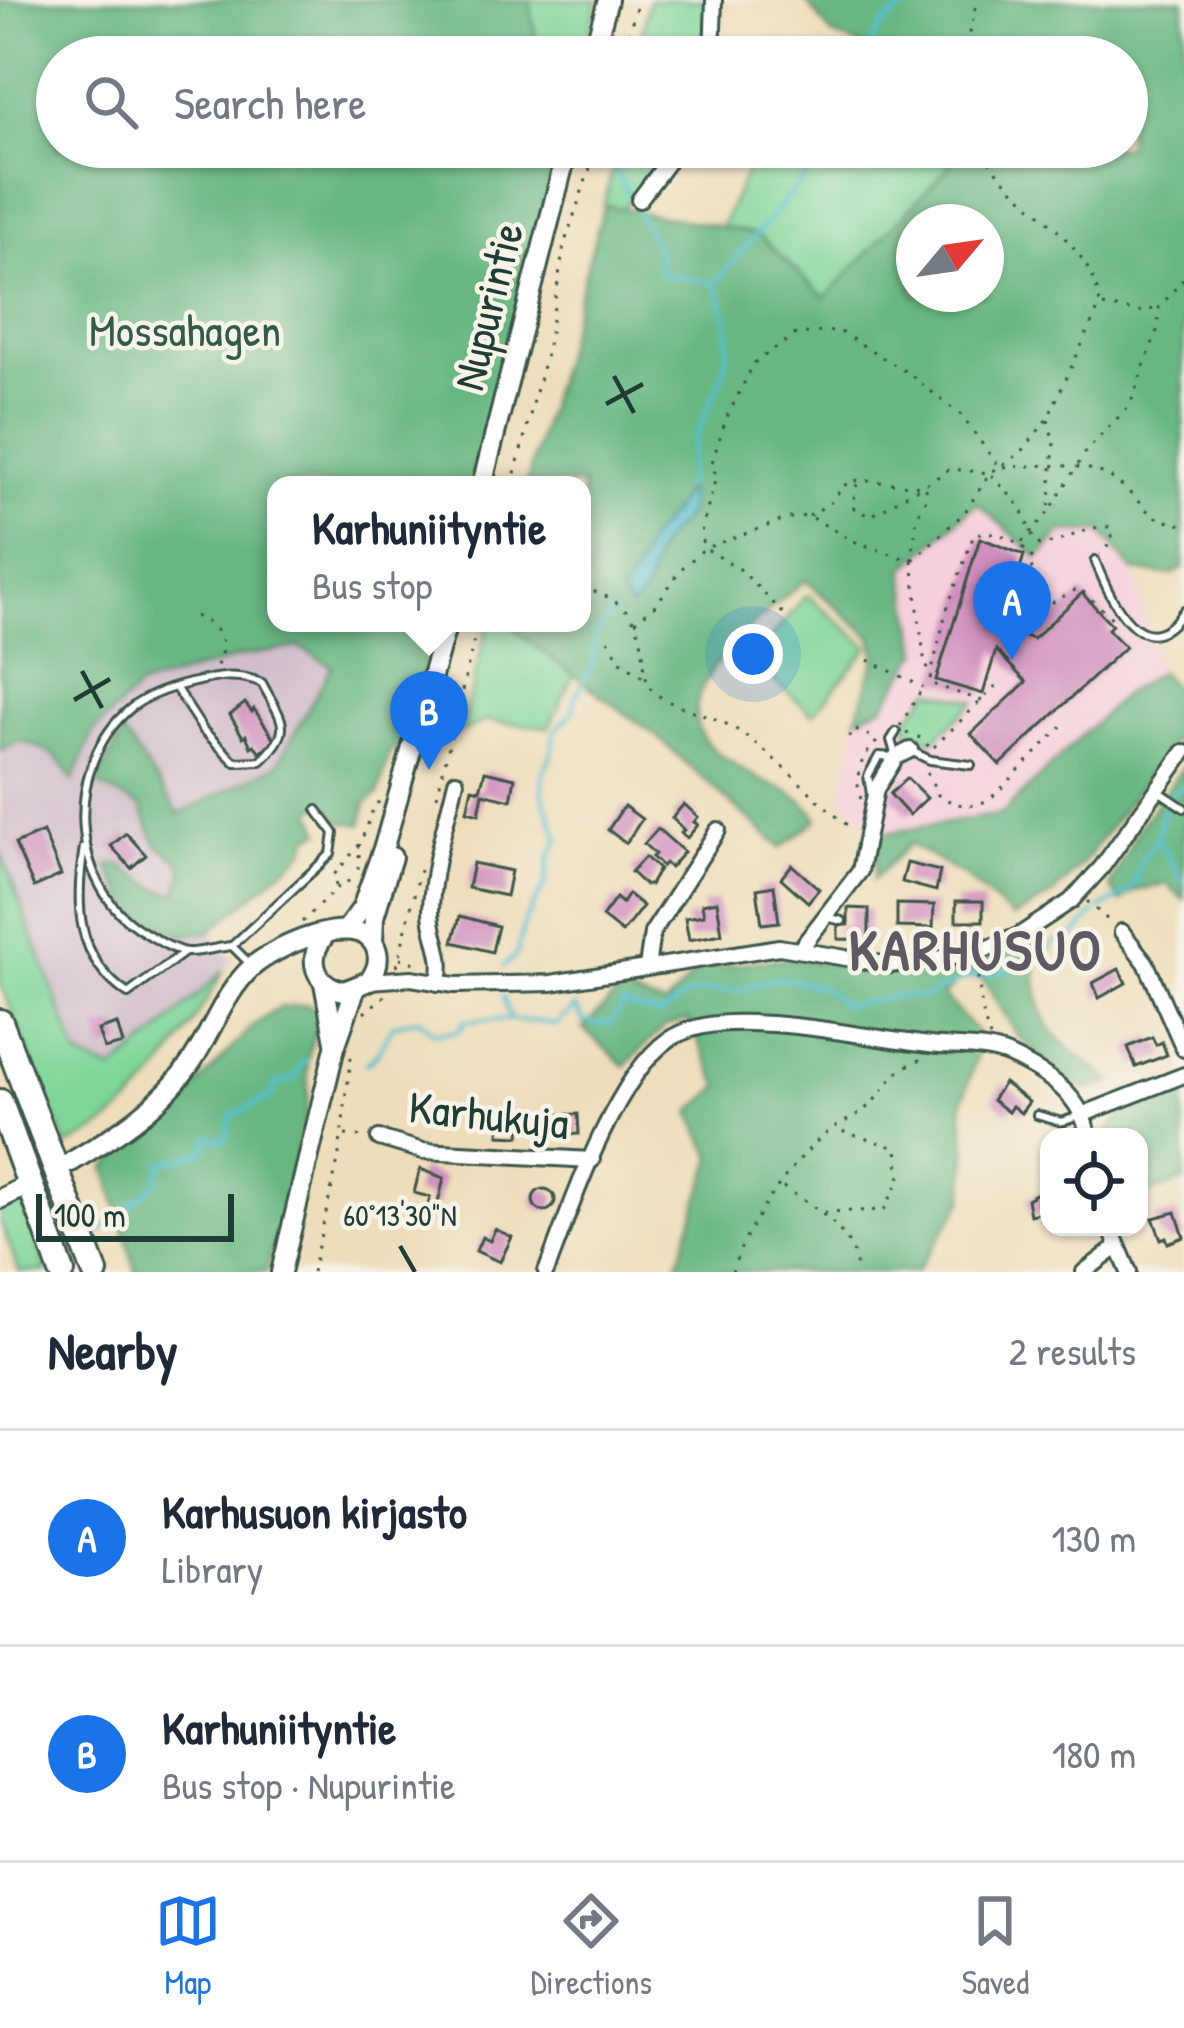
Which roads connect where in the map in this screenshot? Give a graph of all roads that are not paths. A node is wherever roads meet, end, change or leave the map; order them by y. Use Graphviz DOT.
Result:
graph roads {
  1 [pos="608,0"];
  2 [pos="714,0"];
  3 [pos="598,36"];
  4 [pos="713,36"];
  5 [pos="563,168"];
  6 [pos="664,168"];
  7 [pos="639,200"];
  8 [pos="484,476"];
  9 [pos="1095,560"];
  10 [pos="1184,610"];
  11 [pos="445,632"];
  12 [pos="175,687"];
  13 [pos="424,712"];
  14 [pos="896,732"];
  15 [pos="1184,752"];
  16 [pos="903,754"];
  17 [pos="971,765"];
  18 [pos="456,781"];
  19 [pos="1157,790"];
  20 [pos="1184,808"];
  21 [pos="317,810"];
  22 [pos="718,830"];
  23 [pos="85,844"];
  24 [pos="823,916"];
  25 [pos="842,921"];
  26 [pos="349,927"];
  27 [pos="1122,932"];
  28 [pos="325,935"];
  29 [pos="232,946"];
  30 [pos="801,948"];
  31 [pos="375,949"];
  32 [pos="282,951"];
  33 [pos="185,952"];
  34 [pos="314,964"];
  35 [pos="253,967"];
  36 [pos="647,967"];
  37 [pos="394,975"];
  38 [pos="324,983"];
  39 [pos="438,983"];
  40 [pos="362,986"];
  41 [pos="0,1022"];
  42 [pos="335,1047"];
  43 [pos="1184,1049"];
  44 [pos="1184,1075"];
  45 [pos="0,1102"];
  46 [pos="1084,1114"];
  47 [pos="1036,1115"];
  48 [pos="1086,1128"];
  49 [pos="379,1138"];
  50 [pos="592,1160"];
  51 [pos="71,1162"];
  52 [pos="1113,1236"];
  53 [pos="1117,1247"];
  54 [pos="62,1272"];
  55 [pos="94,1272"];
  56 [pos="281,1272"];
  57 [pos="546,1272"];
  58 [pos="1084,1272"];
  59 [pos="1129,1272"];
  1 -- 3 [label="main road"];
  2 -- 4 [label="street"];
  5 -- 8 [label="main road, Nupurintie"];
  6 -- 7 [label="street"];
  9 -- 10 [label="lane"];
  11 -- 13 [label="main road"];
  12 -- 12 [label="lane"];
  12 -- 23 [label="lane"];
  13 -- 26 [label="main road"];
  13 -- 31 [label="main road"];
  14 -- 16 [label="lane"];
  15 -- 19 [label="street"];
  16 -- 17 [label="lane"];
  16 -- 24 [label="street"];
  18 -- 39 [label="street"];
  19 -- 20 [label="lane"];
  19 -- 30 [label="street"];
  21 -- 29 [label="lane"];
  22 -- 36 [label="street"];
  23 -- 33 [label="lane"];
  23 -- 33 [label="lane"];
  24 -- 25 [label="lane"];
  24 -- 30 [label="street"];
  26 -- 28 [label="main road"];
  26 -- 31 [label="main road"];
  27 -- 43 [label="street"];
  28 -- 32 [label="main road"];
  28 -- 34 [label="main road"];
  29 -- 33 [label="lane"];
  29 -- 35 [label="lane"];
  30 -- 36 [label="street"];
  31 -- 37 [label="street"];
  31 -- 40 [label="main road"];
  32 -- 34 [label="main road"];
  32 -- 35 [label="main road"];
  34 -- 38 [label="main road"];
  35 -- 51 [label="main road"];
  36 -- 39 [label="street"];
  37 -- 39 [label="street"];
  37 -- 40 [label="street"];
  38 -- 40 [label="main road"];
  38 -- 42 [label="main road"];
  40 -- 42 [label="main road"];
  41 -- 55 [label="highway"];
  42 -- 56 [label="main road"];
  44 -- 46 [label="street"];
  45 -- 54 [label="highway"];
  46 -- 47 [label="lane"];
  46 -- 48 [label="street"];
  46 -- 50 [label="street"];
  49 -- 50 [label="street, Karhukuja"];
  50 -- 57 [label="street"];
  52 -- 53 [label="street"];
  53 -- 58 [label="street"];
  53 -- 59 [label="street"];
}
